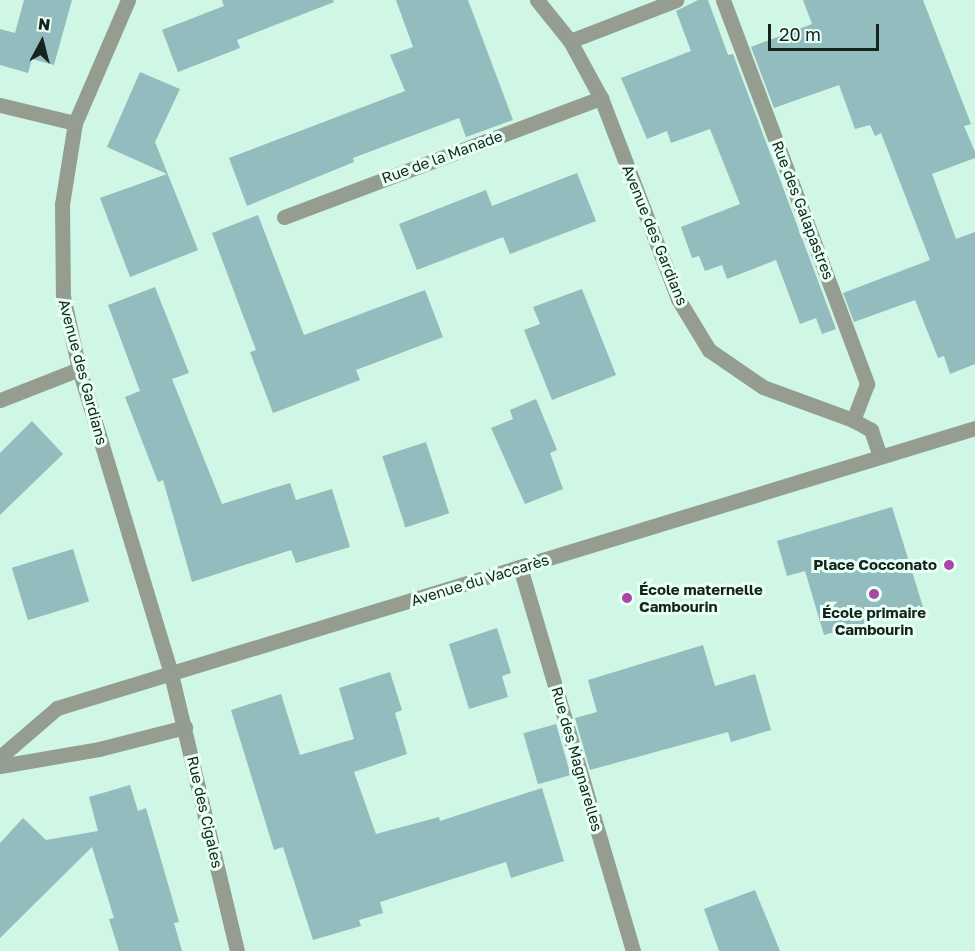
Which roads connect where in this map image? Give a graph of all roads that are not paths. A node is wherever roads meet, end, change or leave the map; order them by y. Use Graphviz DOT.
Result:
graph roads {
  1 [pos="128,0"];
  2 [pos="537,0"];
  3 [pos="676,0"];
  4 [pos="723,0"];
  5 [pos="570,41"];
  6 [pos="601,98"];
  7 [pos="0,105"];
  8 [pos="75,123"];
  9 [pos="284,217"];
  10 [pos="79,369"];
  11 [pos="0,400"];
  12 [pos="853,420"];
  13 [pos="975,428"];
  14 [pos="880,456"];
  15 [pos="520,567"];
  16 [pos="171,674"];
  17 [pos="185,727"];
  18 [pos="0,758"];
  19 [pos="0,766"];
  20 [pos="237,951"];
  21 [pos="633,951"];
  1 -- 8 [label="street, Avenue des Gardians"];
  2 -- 5 [label="street, Avenue des Gardians"];
  3 -- 5 [label="street"];
  4 -- 12 [label="street, Rue des Galapastres"];
  5 -- 6 [label="street, Avenue des Gardians"];
  6 -- 9 [label="street, Rue de la Manade"];
  6 -- 12 [label="street, Avenue des Gardians"];
  7 -- 8 [label="street"];
  8 -- 10 [label="street, Avenue des Gardians"];
  10 -- 11 [label="street"];
  10 -- 16 [label="street, Avenue des Gardians"];
  12 -- 14 [label="street, Avenue des Gardians"];
  13 -- 14 [label="street, Avenue du Vaccarès"];
  14 -- 15 [label="street, Avenue du Vaccarès"];
  15 -- 16 [label="street, Avenue du Vaccarès"];
  15 -- 21 [label="street, Rue des Magnarelles"];
  16 -- 17 [label="street, Rue des Cigales"];
  16 -- 18 [label="street, Avenue du Vaccarès"];
  17 -- 19 [label="street"];
  17 -- 20 [label="street, Rue des Cigales"];
}
